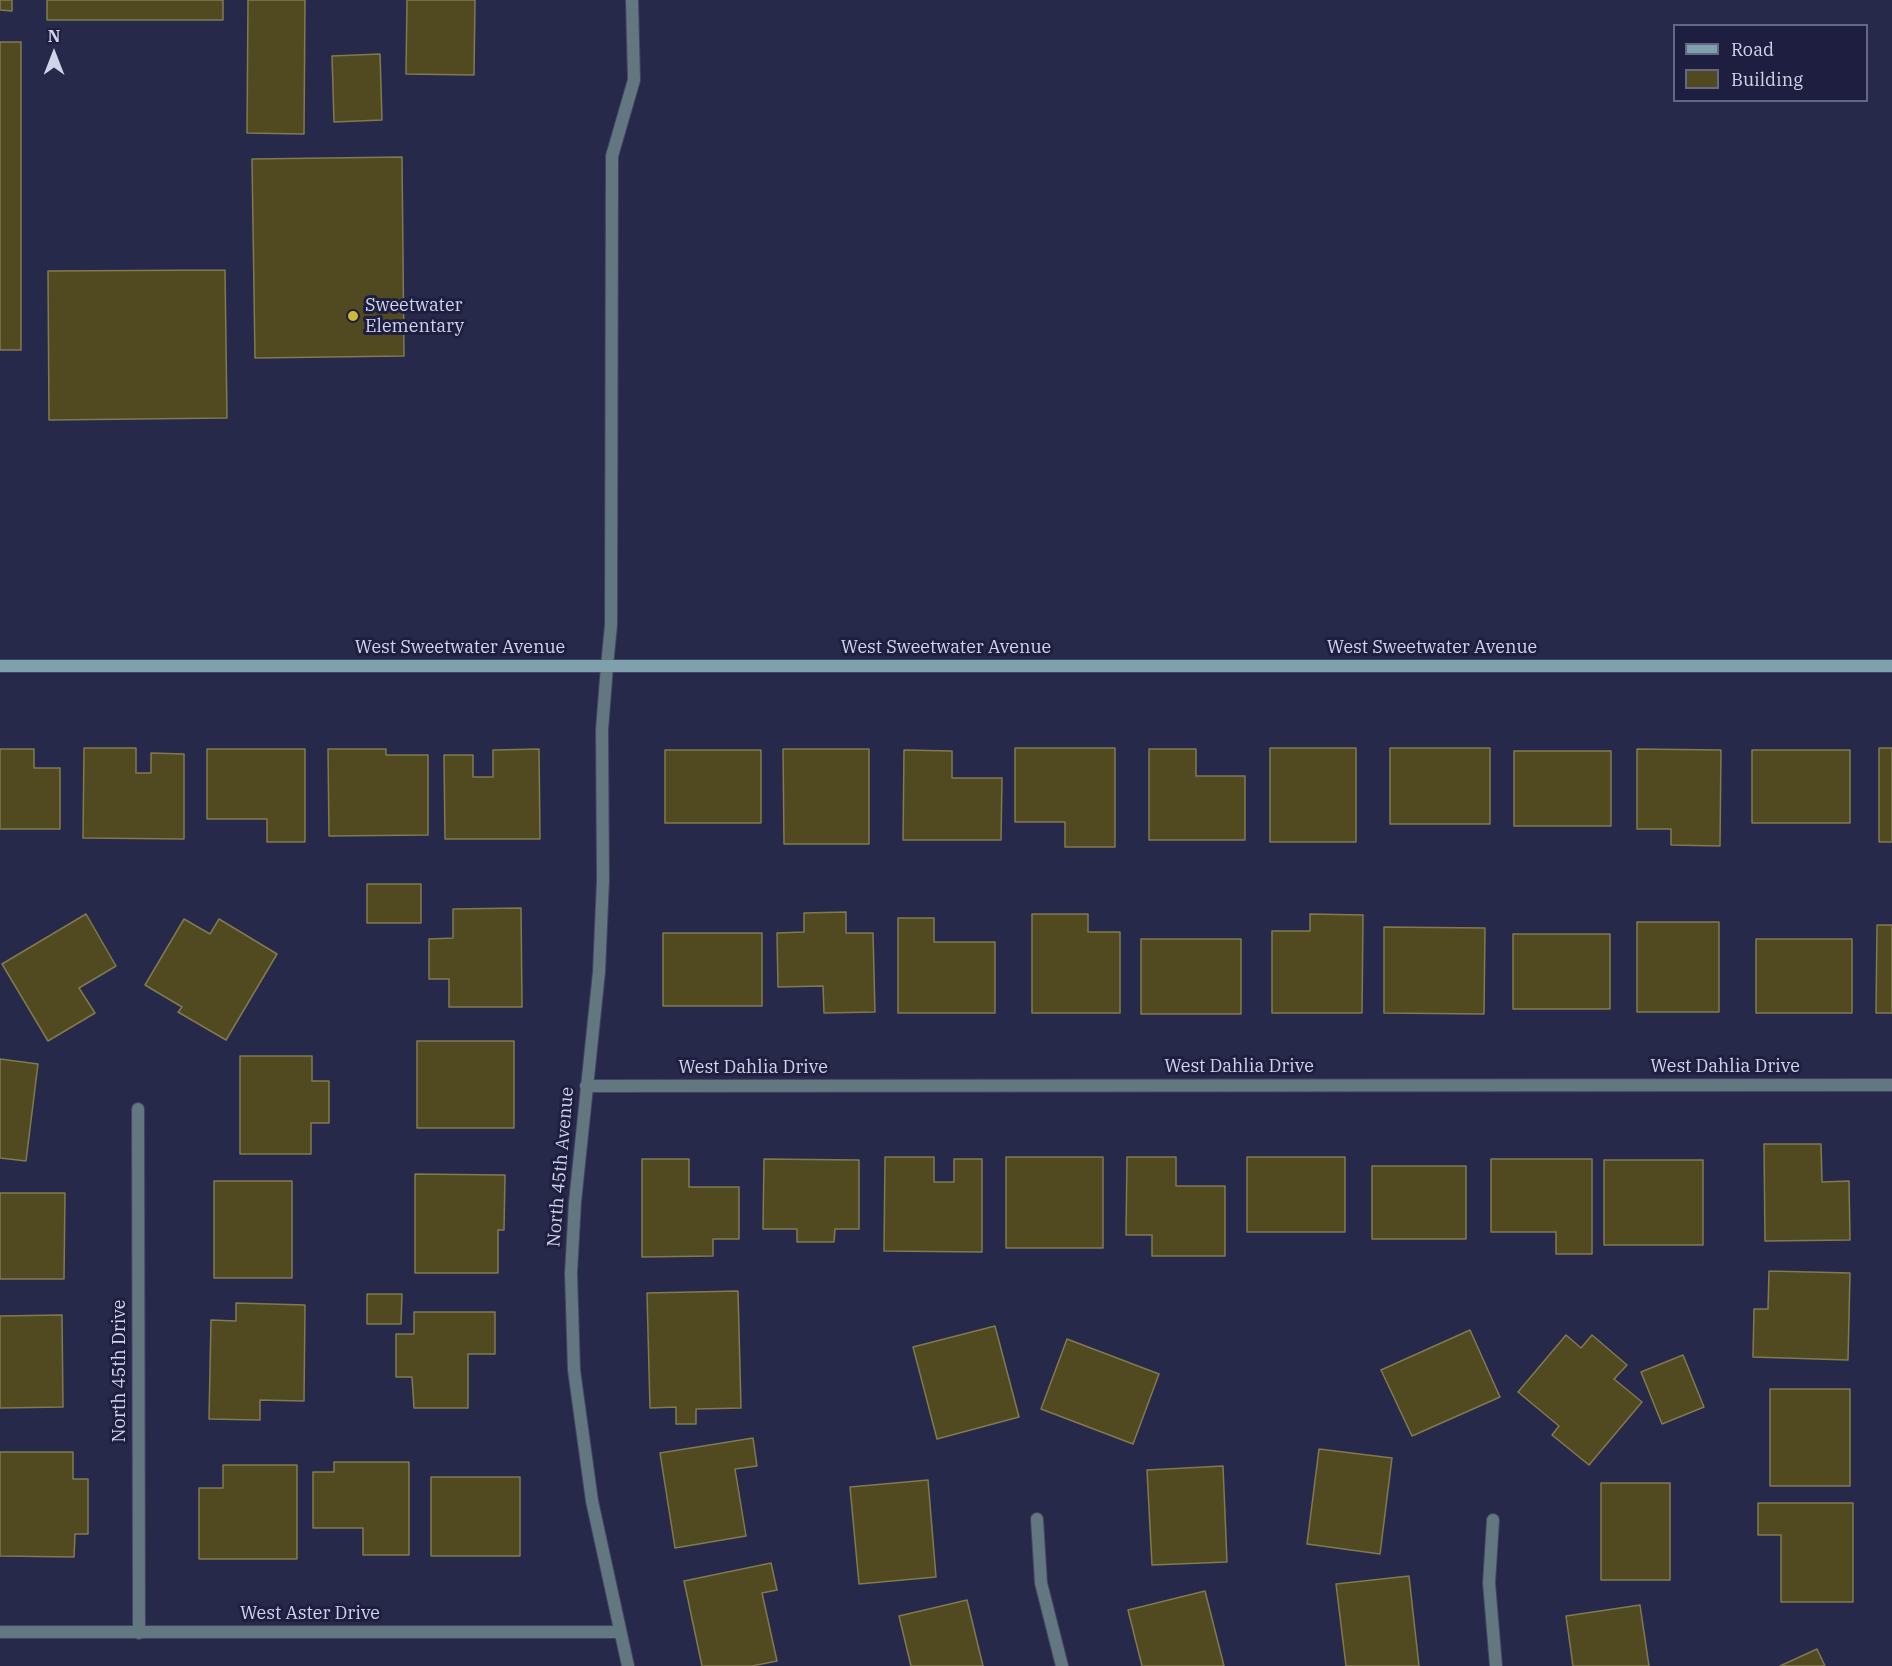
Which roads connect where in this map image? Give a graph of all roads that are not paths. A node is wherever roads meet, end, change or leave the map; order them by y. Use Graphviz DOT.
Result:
graph roads {
  1 [pos="632,0"];
  2 [pos="0,666"];
  3 [pos="607,666"];
  4 [pos="1892,666"];
  5 [pos="1892,1084"];
  6 [pos="586,1086"];
  7 [pos="138,1109"];
  8 [pos="1037,1519"];
  9 [pos="1493,1520"];
  10 [pos="0,1632"];
  11 [pos="620,1632"];
  12 [pos="139,1633"];
  13 [pos="627,1666"];
  14 [pos="1062,1666"];
  15 [pos="1496,1666"];
  1 -- 3 [label="street, North 45th Avenue"];
  2 -- 3 [label="street, West Sweetwater Avenue"];
  3 -- 4 [label="street, West Sweetwater Avenue"];
  3 -- 6 [label="street, North 45th Avenue"];
  5 -- 6 [label="street, West Dahlia Drive"];
  6 -- 11 [label="street, North 45th Avenue"];
  7 -- 12 [label="street, North 45th Drive"];
  8 -- 14 [label="street"];
  9 -- 15 [label="street"];
  10 -- 12 [label="street, West Aster Drive"];
  11 -- 12 [label="street, West Aster Drive"];
  11 -- 13 [label="street, North 45th Avenue"];
}
